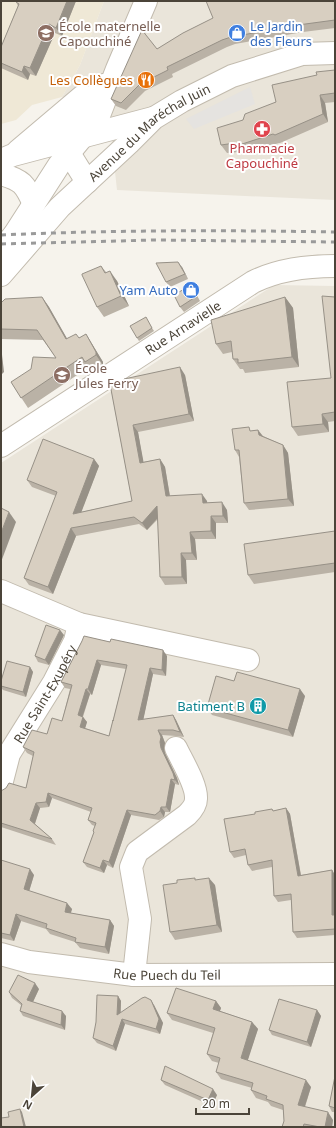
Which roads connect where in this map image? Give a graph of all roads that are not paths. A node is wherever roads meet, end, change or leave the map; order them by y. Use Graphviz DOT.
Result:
graph roads {
  1 [pos="146,1"];
  2 [pos="335,53"];
  3 [pos="117,69"];
  4 [pos="154,118"];
  5 [pos="72,144"];
  6 [pos="7,157"];
  7 [pos="1,174"];
  8 [pos="87,182"];
  9 [pos="34,204"];
  10 [pos="8,242"];
  11 [pos="335,266"];
  12 [pos="1,274"];
  13 [pos="1,446"];
  14 [pos="1,591"];
  15 [pos="79,624"];
  16 [pos="248,660"];
  17 [pos="176,748"];
  18 [pos="1,785"];
  19 [pos="1,954"];
  20 [pos="335,974"];
  21 [pos="134,975"];
  1 -- 3 [label="street"];
  2 -- 4 [label="street, Avenue du Maréchal Juin"];
  3 -- 5 [label="street"];
  3 -- 6 [label="street"];
  4 -- 5 [label="street"];
  4 -- 8 [label="street, Avenue du Maréchal Juin"];
  5 -- 6 [label="street"];
  5 -- 8 [label="street"];
  5 -- 9 [label="street"];
  7 -- 9 [label="street"];
  8 -- 10 [label="street"];
  8 -- 12 [label="street, Avenue du Maréchal Juin"];
  9 -- 10 [label="street"];
  11 -- 13 [label="street, Rue Arnavielle"];
  14 -- 15 [label="street"];
  15 -- 16 [label="street"];
  15 -- 18 [label="street, Rue Saint-Exupéry"];
  17 -- 21 [label="street"];
  19 -- 21 [label="street, Rue Puech du Teil"];
  20 -- 21 [label="street, Rue Puech du Teil"];
}
